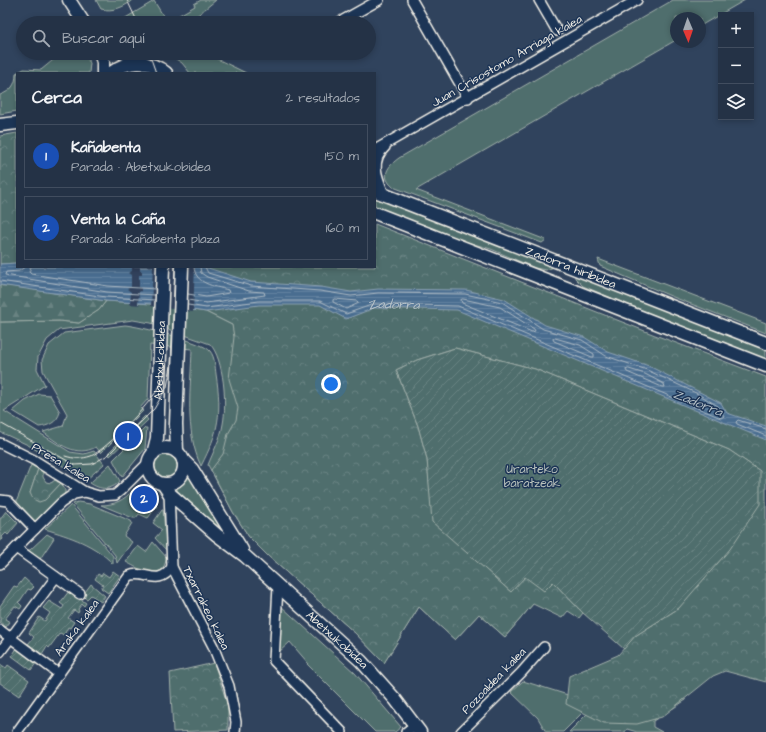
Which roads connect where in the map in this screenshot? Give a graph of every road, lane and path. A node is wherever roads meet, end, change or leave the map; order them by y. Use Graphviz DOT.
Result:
graph roads {
  1 [pos="69,0"];
  2 [pos="379,0"];
  3 [pos="412,0"];
  4 [pos="539,0"];
  5 [pos="637,0"];
  6 [pos="79,16"];
  7 [pos="350,16"];
  8 [pos="557,31"];
  9 [pos="102,60"];
  10 [pos="138,60"];
  11 [pos="146,64"];
  12 [pos="103,72"];
  13 [pos="112,72"];
  14 [pos="165,72"];
  15 [pos="468,98"];
  16 [pos="16,122"];
  17 [pos="0,125"];
  18 [pos="389,143"];
  19 [pos="376,150"];
  20 [pos="379,193"];
  21 [pos="376,214"];
  22 [pos="163,268"];
  23 [pos="182,268"];
  24 [pos="766,344"];
  25 [pos="766,366"];
  26 [pos="0,443"];
  27 [pos="180,456"];
  28 [pos="150,458"];
  29 [pos="166,488"];
  30 [pos="85,492"];
  31 [pos="0,500"];
  32 [pos="35,529"];
  33 [pos="16,548"];
  34 [pos="245,556"];
  35 [pos="0,564"];
  36 [pos="172,567"];
  37 [pos="56,577"];
  38 [pos="278,586"];
  39 [pos="80,594"];
  40 [pos="0,630"];
  41 [pos="10,638"];
  42 [pos="544,646"];
  43 [pos="0,652"];
  44 [pos="59,674"];
  45 [pos="414,730"];
  46 [pos="16,732"];
  47 [pos="235,732"];
  48 [pos="342,732"];
  49 [pos="461,732"];
  1 -- 6 [label="main road"];
  2 -- 7 [label="street"];
  3 -- 15 [label="street"];
  4 -- 8 [label="street"];
  5 -- 15 [label="street, Juan Crisostomo Arriaga kalea"];
  9 -- 12 [label="main road"];
  10 -- 11 [label="main road"];
  11 -- 13 [label="main road"];
  11 -- 14 [label="main road"];
  15 -- 18 [label="street, Juan Crisostomo Arriaga kalea"];
  16 -- 17 [label="main road"];
  18 -- 19 [label="street, Juan Crisostomo Arriaga kalea"];
  18 -- 20 [label="street, Juan Crisostomo Arriaga kalea"];
  20 -- 24 [label="main road, Zadorra hiribidea"];
  21 -- 25 [label="main road, Zadorra hiribidea"];
  22 -- 28 [label="main road, Abetxukobidea"];
  23 -- 27 [label="main road, Abetxukobidea"];
  26 -- 30 [label="street, Presa kalea"];
  27 -- 28 [label="main road"];
  27 -- 29 [label="main road"];
  27 -- 34 [label="main road, Abetxukobidea"];
  28 -- 29 [label="main road"];
  28 -- 30 [label="street, Presa kalea"];
  29 -- 34 [label="main road, Abetxukobidea"];
  29 -- 36 [label="street, Txarrakea kalea"];
  30 -- 32 [label="street"];
  31 -- 32 [label="street"];
  32 -- 33 [label="street"];
  33 -- 35 [label="street"];
  33 -- 37 [label="street"];
  34 -- 38 [label="main road, Abetxukobidea"];
  36 -- 44 [label="street, Araka kalea"];
  36 -- 47 [label="street, Txarrakea kalea"];
  37 -- 39 [label="street"];
  37 -- 41 [label="street"];
  38 -- 45 [label="main road, Abetxukobidea"];
  38 -- 48 [label="street"];
  40 -- 41 [label="street"];
  41 -- 43 [label="street"];
  41 -- 44 [label="street"];
  42 -- 49 [label="street, Pozoaldea kalea"];
  44 -- 46 [label="street, Araka kalea"];
}
